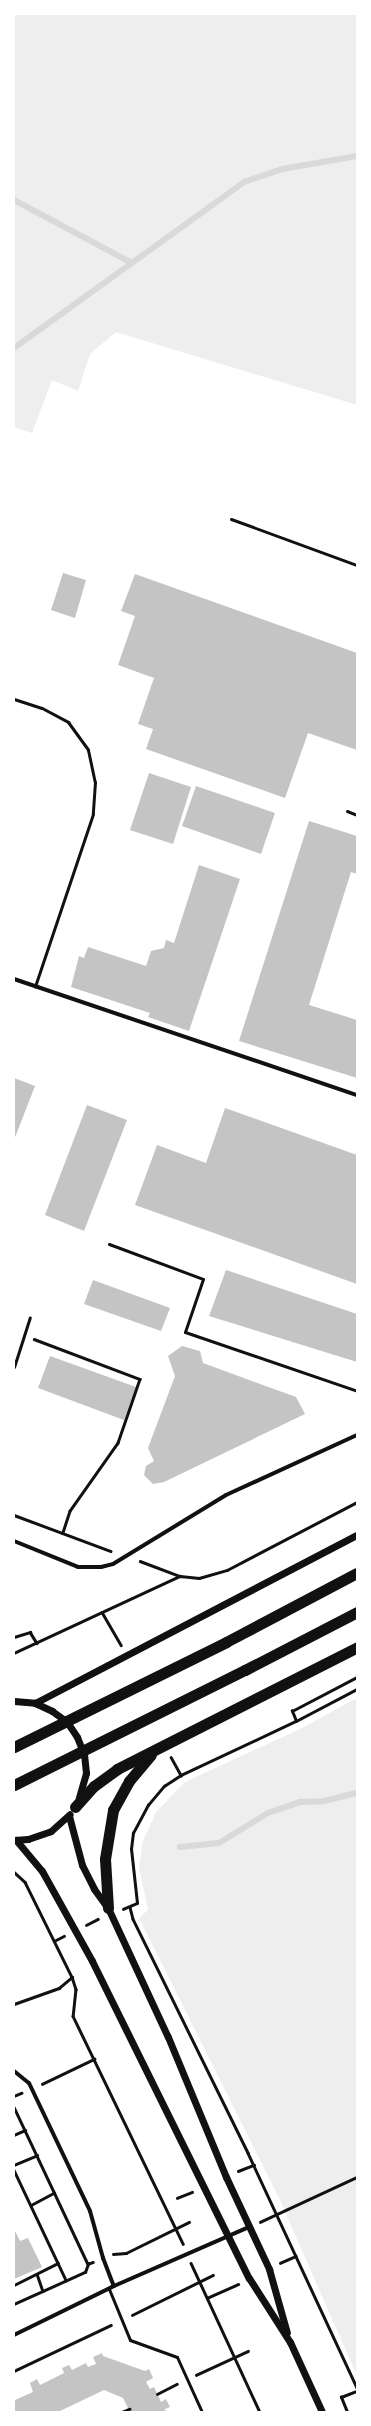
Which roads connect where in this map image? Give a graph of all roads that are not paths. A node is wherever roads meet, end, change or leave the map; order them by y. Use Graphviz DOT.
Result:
graph roads {
  1 [pos="231,519"];
  2 [pos="357,565"];
  3 [pos="14,699"];
  4 [pos="347,811"];
  5 [pos="357,814"];
  6 [pos="14,979"];
  7 [pos="35,986"];
  8 [pos="357,1096"];
  9 [pos="109,1244"];
  10 [pos="30,1318"];
  11 [pos="14,1367"];
  12 [pos="357,1391"];
  13 [pos="357,1435"];
  14 [pos="357,1535"];
  15 [pos="14,1541"];
  16 [pos="357,1573"];
  17 [pos="357,1612"];
  18 [pos="357,1647"];
  19 [pos="14,1701"];
  20 [pos="35,1703"];
  21 [pos="14,1747"];
  22 [pos="154,1752"];
  23 [pos="14,1786"];
  24 [pos="72,1812"];
  25 [pos="15,1840"];
  26 [pos="109,1911"];
  27 [pos="14,2071"];
  28 [pos="248,2227"];
  29 [pos="230,2236"];
  30 [pos="114,2286"];
  31 [pos="109,2289"];
  32 [pos="14,2336"];
  33 [pos="290,2342"];
  34 [pos="202,2412"];
  35 [pos="322,2412"];
  1 -- 2 [label="lane"];
  3 -- 7 [label="lane"];
  4 -- 5 [label="lane"];
  6 -- 7 [label="street"];
  7 -- 8 [label="street"];
  9 -- 12 [label="lane"];
  10 -- 11 [label="lane"];
  13 -- 15 [label="street"];
  14 -- 20 [label="street"];
  16 -- 21 [label="highway"];
  17 -- 23 [label="highway"];
  18 -- 22 [label="highway"];
  19 -- 20 [label="street"];
  20 -- 24 [label="street"];
  22 -- 24 [label="highway"];
  22 -- 26 [label="highway"];
  24 -- 25 [label="street"];
  24 -- 26 [label="street"];
  25 -- 29 [label="street"];
  26 -- 28 [label="street"];
  27 -- 30 [label="street"];
  28 -- 29 [label="street"];
  28 -- 33 [label="street"];
  29 -- 30 [label="street"];
  29 -- 33 [label="street"];
  30 -- 31 [label="street"];
  31 -- 32 [label="street"];
  31 -- 34 [label="lane"];
  33 -- 35 [label="street"];
}
